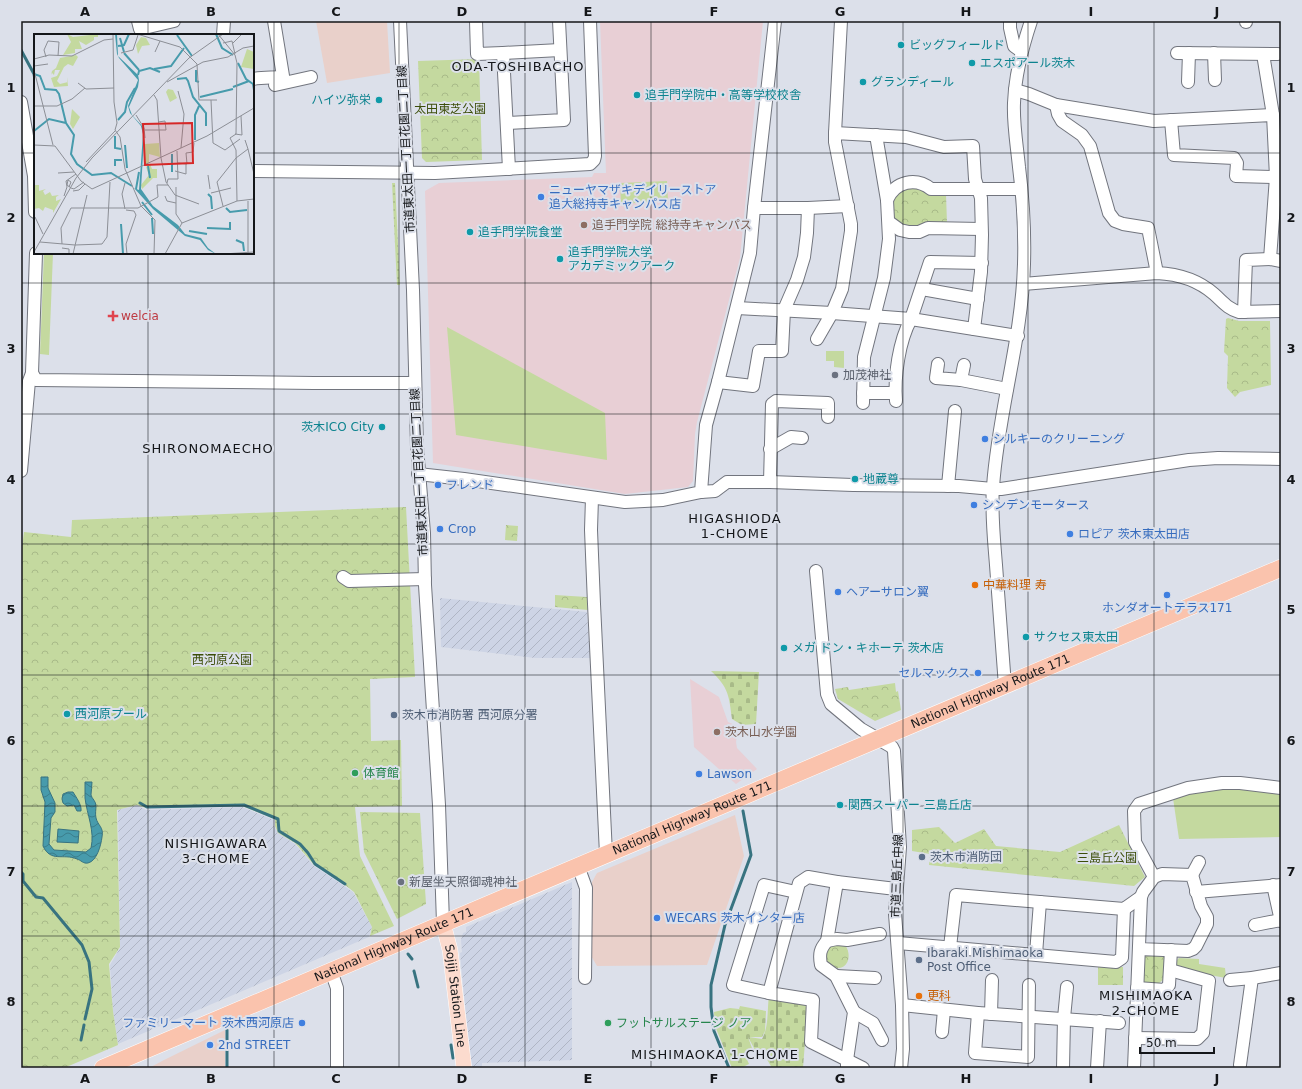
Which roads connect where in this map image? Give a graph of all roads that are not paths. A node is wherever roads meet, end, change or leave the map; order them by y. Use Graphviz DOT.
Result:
graph roads {
  1 [pos="174,21"];
  2 [pos="224,21"];
  3 [pos="274,21"];
  4 [pos="400,21"];
  5 [pos="476,21"];
  6 [pos="559,21"];
  7 [pos="590,21"];
  8 [pos="775,21"];
  9 [pos="841,21"];
  10 [pos="1010,21"];
  11 [pos="1031,21"];
  12 [pos="140,28"];
  13 [pos="223,34"];
  14 [pos="560,50"];
  15 [pos="1021,51"];
  16 [pos="503,53"];
  17 [pos="1214,53"];
  18 [pos="1263,54"];
  19 [pos="1278,54"];
  20 [pos="311,77"];
  21 [pos="254,79"];
  22 [pos="1215,80"];
  23 [pos="280,81"];
  24 [pos="1188,82"];
  25 [pos="1015,90"];
  26 [pos="21,102"];
  27 [pos="1056,105"];
  28 [pos="1273,115"];
  29 [pos="1171,120"];
  30 [pos="507,123"];
  31 [pos="835,133"];
  32 [pos="876,135"];
  33 [pos="33,158"];
  34 [pos="509,169"];
  35 [pos="254,171"];
  36 [pos="408,174"];
  37 [pos="34,176"];
  38 [pos="1276,177"];
  39 [pos="978,189"];
  40 [pos="1021,189"];
  41 [pos="887,200"];
  42 [pos="848,206"];
  43 [pos="754,208"];
  44 [pos="808,208"];
  45 [pos="889,222"];
  46 [pos="981,229"];
  47 [pos="36,254"];
  48 [pos="1275,260"];
  49 [pos="982,263"];
  50 [pos="1157,273"];
  51 [pos="1023,284"];
  52 [pos="922,289"];
  53 [pos="978,299"];
  54 [pos="737,308"];
  55 [pos="784,310"];
  56 [pos="1281,311"];
  57 [pos="1244,312"];
  58 [pos="832,313"];
  59 [pos="874,316"];
  60 [pos="911,319"];
  61 [pos="974,329"];
  62 [pos="1018,336"];
  63 [pos="817,339"];
  64 [pos="938,364"];
  65 [pos="964,365"];
  66 [pos="32,374"];
  67 [pos="961,380"];
  68 [pos="718,382"];
  69 [pos="415,383"];
  70 [pos="1007,389"];
  71 [pos="955,411"];
  72 [pos="828,417"];
  73 [pos="802,438"];
  74 [pos="770,450"];
  75 [pos="1281,460"];
  76 [pos="21,471"];
  77 [pos="418,474"];
  78 [pos="770,482"];
  79 [pos="948,486"];
  80 [pos="993,489"];
  81 [pos="701,492"];
  82 [pos="592,498"];
  83 [pos="1281,568"];
  84 [pos="816,572"];
  85 [pos="342,577"];
  86 [pos="425,579"];
  87 [pos="1005,686"];
  88 [pos="879,739"];
  89 [pos="1281,788"];
  90 [pos="606,854"];
  91 [pos="1199,862"];
  92 [pos="578,866"];
  93 [pos="1192,875"];
  94 [pos="1154,877"];
  95 [pos="837,882"];
  96 [pos="1277,885"];
  97 [pos="896,889"];
  98 [pos="796,892"];
  99 [pos="1196,892"];
  100 [pos="1141,897"];
  101 [pos="1040,902"];
  102 [pos="1124,909"];
  103 [pos="1281,921"];
  104 [pos="444,923"];
  105 [pos="1255,925"];
  106 [pos="880,934"];
  107 [pos="827,941"];
  108 [pos="898,943"];
  109 [pos="950,947"];
  110 [pos="1139,948"];
  111 [pos="1171,950"];
  112 [pos="1036,954"];
  113 [pos="1170,970"];
  114 [pos="331,971"];
  115 [pos="1281,973"];
  116 [pos="836,976"];
  117 [pos="585,978"];
  118 [pos="875,978"];
  119 [pos="1252,978"];
  120 [pos="992,980"];
  121 [pos="1230,980"];
  122 [pos="1029,986"];
  123 [pos="1067,987"];
  124 [pos="1137,988"];
  125 [pos="769,993"];
  126 [pos="902,1005"];
  127 [pos="944,1010"];
  128 [pos="854,1012"];
  129 [pos="978,1013"];
  130 [pos="991,1014"];
  131 [pos="1029,1016"];
  132 [pos="1064,1018"];
  133 [pos="1100,1021"];
  134 [pos="1119,1023"];
  135 [pos="942,1032"];
  136 [pos="1135,1038"];
  137 [pos="882,1040"];
  138 [pos="122,1064"];
  139 [pos="847,1064"];
  140 [pos="1240,1064"];
  141 [pos="103,1068"];
  142 [pos="336,1068"];
  143 [pos="464,1068"];
  144 [pos="863,1068"];
  145 [pos="901,1068"];
  146 [pos="1063,1068"];
  147 [pos="1097,1068"];
  148 [pos="1134,1068"];
  1 -- 12 [label="street"];
  2 -- 13 [label="street"];
  3 -- 23 [label="street"];
  4 -- 36 [label="street, 市道東太田一丁目花園二丁目線"];
  5 -- 16 [label="street"];
  6 -- 14 [label="street"];
  7 -- 34 [label="street"];
  8 -- 43 [label="street"];
  9 -- 31 [label="street"];
  10 -- 15 [label="street"];
  11 -- 15 [label="street"];
  14 -- 16 [label="street"];
  14 -- 30 [label="street"];
  15 -- 25 [label="street"];
  16 -- 30 [label="street"];
  17 -- 18 [label="street"];
  17 -- 22 [label="street"];
  17 -- 24 [label="street"];
  18 -- 19 [label="street"];
  18 -- 28 [label="street"];
  20 -- 23 [label="street"];
  21 -- 23 [label="street"];
  25 -- 27 [label="street"];
  25 -- 40 [label="street"];
  26 -- 33 [label="street"];
  27 -- 29 [label="street"];
  27 -- 50 [label="street"];
  28 -- 29 [label="street"];
  28 -- 38 [label="street"];
  29 -- 38 [label="street"];
  30 -- 34 [label="street"];
  31 -- 32 [label="street"];
  31 -- 42 [label="street"];
  32 -- 39 [label="street"];
  32 -- 41 [label="street"];
  33 -- 37 [label="street"];
  34 -- 36 [label="street"];
  35 -- 36 [label="street"];
  36 -- 69 [label="street, 市道東太田一丁目花園二丁目線"];
  38 -- 48 [label="street"];
  39 -- 40 [label="street"];
  39 -- 41 [label="street"];
  39 -- 46 [label="street"];
  40 -- 51 [label="street"];
  41 -- 45 [label="street"];
  42 -- 44 [label="street"];
  42 -- 58 [label="street"];
  43 -- 44 [label="street"];
  43 -- 54 [label="street"];
  44 -- 55 [label="street"];
  45 -- 46 [label="street"];
  45 -- 59 [label="street"];
  46 -- 49 [label="street"];
  47 -- 66 [label="street"];
  48 -- 57 [label="street"];
  49 -- 52 [label="street"];
  49 -- 53 [label="street"];
  50 -- 51 [label="street"];
  50 -- 57 [label="street"];
  51 -- 62 [label="street"];
  52 -- 53 [label="street"];
  52 -- 60 [label="street"];
  53 -- 61 [label="street"];
  54 -- 55 [label="street"];
  54 -- 68 [label="street"];
  55 -- 58 [label="street"];
  55 -- 68 [label="street"];
  56 -- 57 [label="street"];
  58 -- 59 [label="street"];
  58 -- 63 [label="street"];
  59 -- 60 [label="street"];
  59 -- 60 [label="street"];
  60 -- 61 [label="street"];
  61 -- 62 [label="street"];
  62 -- 70 [label="street"];
  64 -- 67 [label="street"];
  65 -- 67 [label="street"];
  66 -- 69 [label="street"];
  66 -- 76 [label="street"];
  67 -- 70 [label="street"];
  68 -- 81 [label="street"];
  69 -- 77 [label="street, 市道東太田一丁目花園二丁目線"];
  70 -- 80 [label="street"];
  71 -- 79 [label="street"];
  72 -- 74 [label="street"];
  73 -- 74 [label="street"];
  74 -- 78 [label="street"];
  75 -- 80 [label="street"];
  77 -- 82 [label="street"];
  77 -- 86 [label="street, 市道東太田一丁目花園二丁目線"];
  78 -- 79 [label="street"];
  78 -- 81 [label="street"];
  79 -- 80 [label="street"];
  80 -- 87 [label="street"];
  81 -- 82 [label="street"];
  82 -- 90 [label="street"];
  83 -- 87 [label="highway, National Highway Route 171"];
  84 -- 88 [label="street, 市道三島丘中線"];
  85 -- 86 [label="street"];
  86 -- 104 [label="street, 市道東太田一丁目花園二丁目線"];
  87 -- 88 [label="highway, National Highway Route 171"];
  88 -- 90 [label="highway, National Highway Route 171"];
  88 -- 97 [label="street, 市道三島丘中線"];
  89 -- 94 [label="street"];
  90 -- 92 [label="highway, National Highway Route 171"];
  91 -- 93 [label="street"];
  92 -- 104 [label="highway, National Highway Route 171"];
  92 -- 117 [label="street"];
  93 -- 94 [label="street"];
  93 -- 99 [label="street"];
  94 -- 100 [label="street"];
  95 -- 97 [label="street"];
  95 -- 98 [label="street"];
  95 -- 107 [label="street"];
  96 -- 99 [label="street"];
  96 -- 103 [label="street"];
  97 -- 108 [label="street, 市道三島丘中線"];
  98 -- 125 [label="street"];
  98 -- 125 [label="street"];
  99 -- 111 [label="street"];
  100 -- 102 [label="street"];
  100 -- 110 [label="street"];
  101 -- 102 [label="street"];
  101 -- 109 [label="street"];
  101 -- 112 [label="street"];
  102 -- 112 [label="street"];
  103 -- 105 [label="street"];
  104 -- 114 [label="highway, National Highway Route 171"];
  104 -- 143 [label="main road, Sojiji Station Line"];
  106 -- 107 [label="street"];
  107 -- 116 [label="street"];
  108 -- 109 [label="street"];
  108 -- 126 [label="street, 市道三島丘中線"];
  109 -- 112 [label="street"];
  110 -- 111 [label="street"];
  110 -- 124 [label="street"];
  111 -- 113 [label="street"];
  113 -- 124 [label="street"];
  113 -- 136 [label="street"];
  114 -- 138 [label="highway, National Highway Route 171"];
  114 -- 142 [label="street"];
  115 -- 119 [label="street"];
  116 -- 118 [label="street"];
  116 -- 128 [label="street"];
  119 -- 121 [label="street"];
  119 -- 140 [label="street"];
  120 -- 130 [label="street"];
  122 -- 131 [label="street"];
  123 -- 132 [label="street"];
  124 -- 136 [label="street"];
  125 -- 139 [label="street"];
  126 -- 127 [label="street"];
  126 -- 145 [label="street, 市道三島丘中線"];
  127 -- 129 [label="street"];
  127 -- 135 [label="street"];
  128 -- 137 [label="street"];
  128 -- 139 [label="street"];
  129 -- 130 [label="street"];
  129 -- 131 [label="street"];
  130 -- 131 [label="street"];
  131 -- 132 [label="street"];
  132 -- 133 [label="street"];
  132 -- 146 [label="street"];
  133 -- 134 [label="street"];
  133 -- 147 [label="street"];
  136 -- 148 [label="street"];
  138 -- 141 [label="highway, National Highway Route 171"];
  139 -- 144 [label="street"];
}
